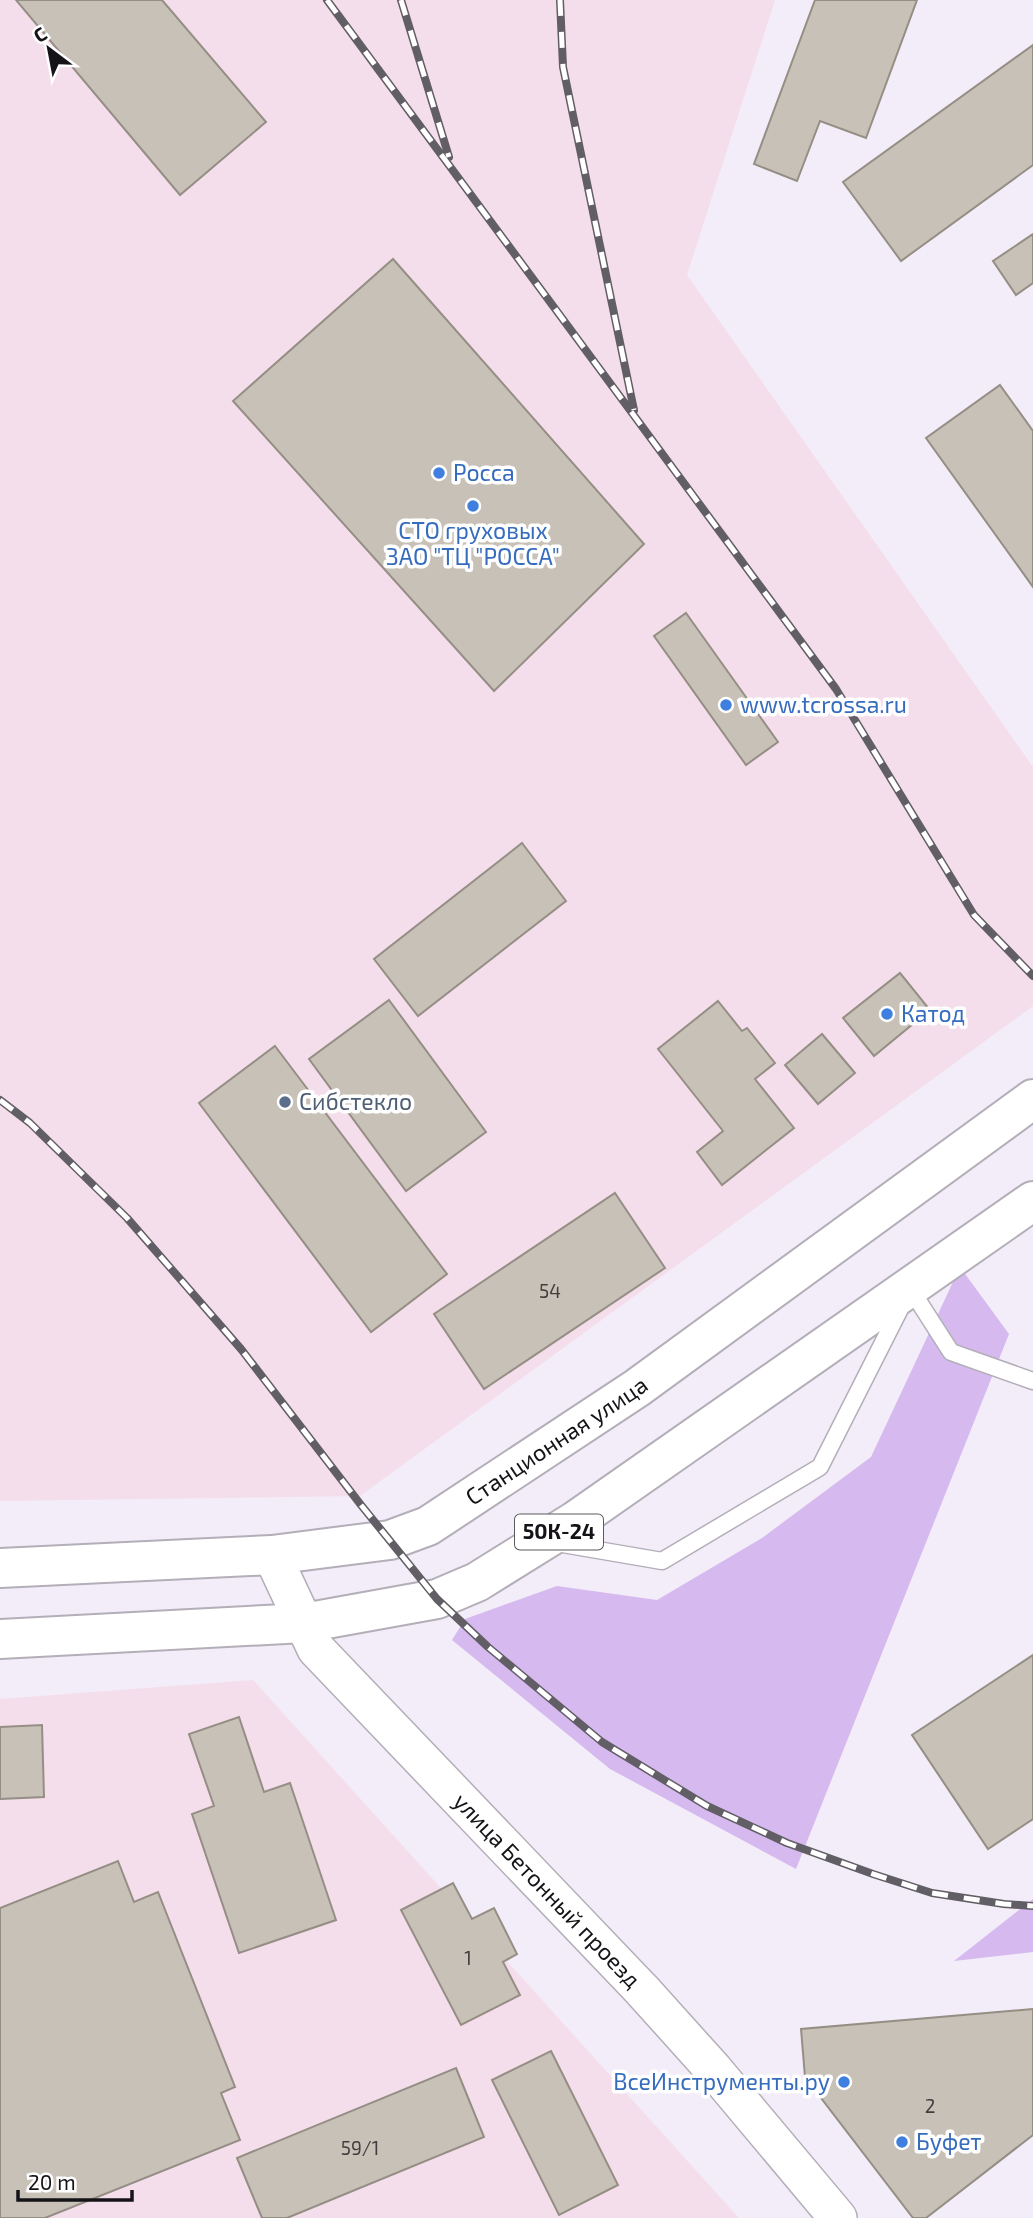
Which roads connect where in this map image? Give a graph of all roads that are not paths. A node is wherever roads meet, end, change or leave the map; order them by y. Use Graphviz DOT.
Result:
graph roads {
  1 [pos="1033,1099"];
  2 [pos="1033,1201"];
  3 [pos="910,1288"];
  4 [pos="1033,1381"];
  5 [pos="545,1542"];
  6 [pos="272,1555"];
  7 [pos="0,1569"];
  8 [pos="304,1623"];
  9 [pos="0,1639"];
  10 [pos="838,2218"];
  1 -- 6 [label="main road, Станционная улица"];
  2 -- 3 [label="main road, 50К-24"];
  3 -- 4 [label="lane"];
  3 -- 5 [label="main road, 50К-24"];
  3 -- 5 [label="lane"];
  5 -- 8 [label="main road, 50К-24"];
  6 -- 7 [label="main road, Станционная улица"];
  6 -- 8 [label="street, улица Бетонный проезд"];
  8 -- 9 [label="main road, 50К-24"];
  8 -- 10 [label="street, улица Бетонный проезд"];
}
